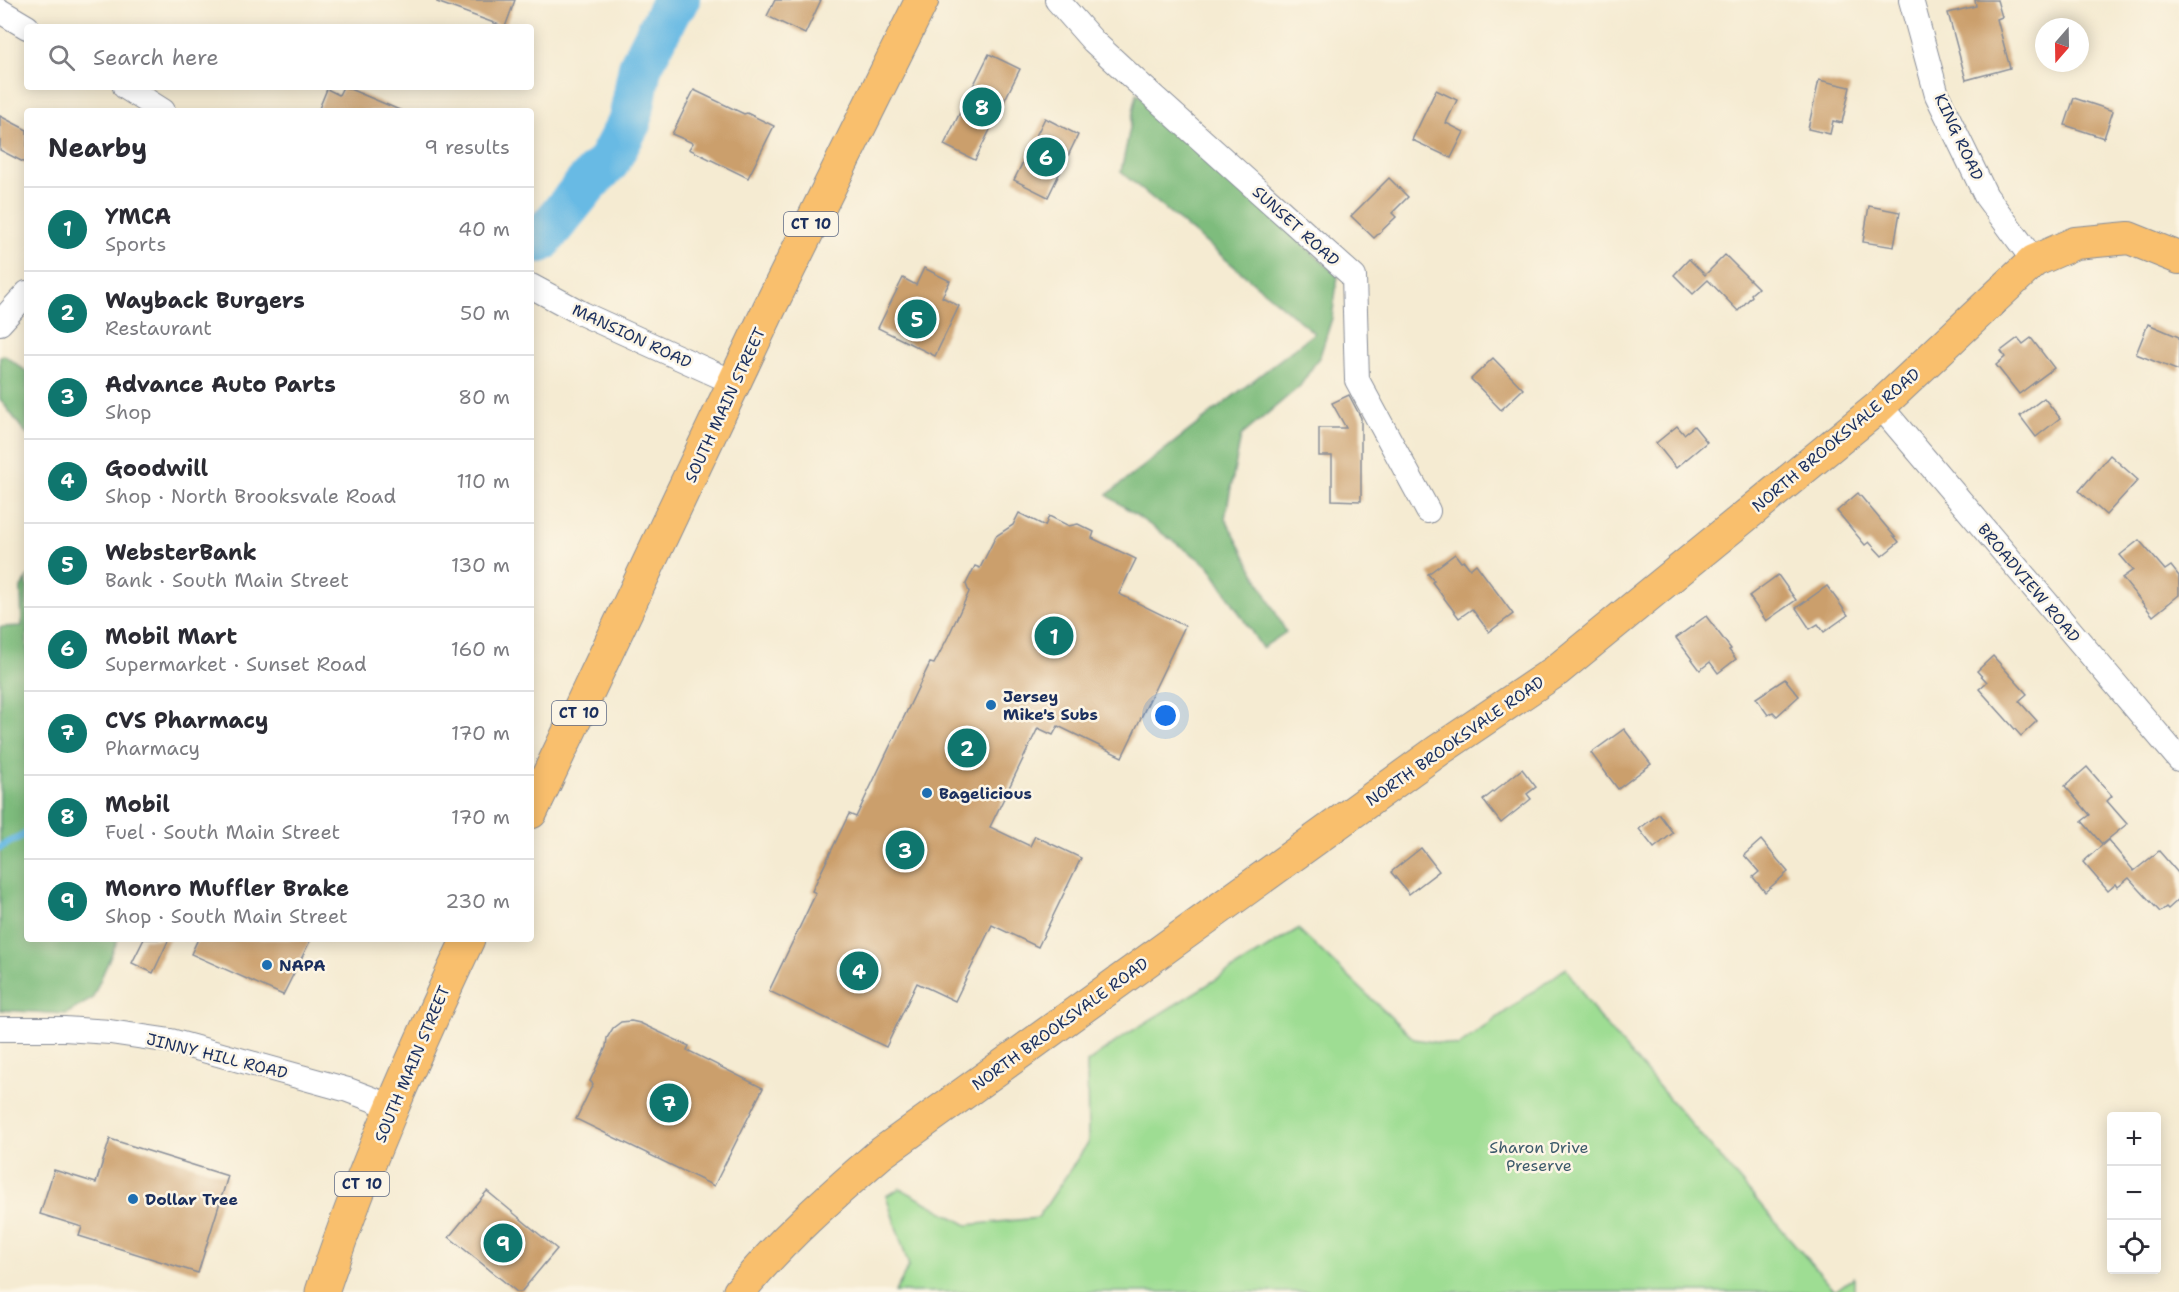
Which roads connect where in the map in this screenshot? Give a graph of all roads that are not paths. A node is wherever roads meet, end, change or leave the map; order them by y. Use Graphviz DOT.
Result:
graph roads {
  1 [pos="922,0"];
  2 [pos="1057,0"];
  3 [pos="1911,0"];
  4 [pos="0,11"];
  5 [pos="24,25"];
  6 [pos="130,90"];
  7 [pos="158,108"];
  8 [pos="2179,258"];
  9 [pos="2034,261"];
  10 [pos="534,288"];
  11 [pos="24,296"];
  12 [pos="0,323"];
  13 [pos="735,383"];
  14 [pos="1880,406"];
  15 [pos="1428,511"];
  16 [pos="2179,759"];
  17 [pos="534,806"];
  18 [pos="467,942"];
  19 [pos="0,1029"];
  20 [pos="393,1107"];
  21 [pos="322,1292"];
  22 [pos="738,1292"];
  1 -- 13 [label="highway, SOUTH MAIN STREET / CT 10"];
  2 -- 15 [label="street, SUNSET ROAD"];
  3 -- 9 [label="street, KING ROAD"];
  4 -- 5 [label="street"];
  6 -- 7 [label="street"];
  8 -- 9 [label="main road, NORTH BROOKSVALE ROAD"];
  9 -- 14 [label="main road, NORTH BROOKSVALE ROAD"];
  10 -- 13 [label="street, MANSION ROAD"];
  11 -- 12 [label="street"];
  13 -- 17 [label="highway, SOUTH MAIN STREET / CT 10"];
  14 -- 16 [label="street, BROADVIEW ROAD"];
  14 -- 22 [label="main road, NORTH BROOKSVALE ROAD"];
  18 -- 20 [label="highway, SOUTH MAIN STREET / CT 10"];
  19 -- 20 [label="street, JINNY HILL ROAD"];
  20 -- 21 [label="highway, SOUTH MAIN STREET / CT 10"];
}
